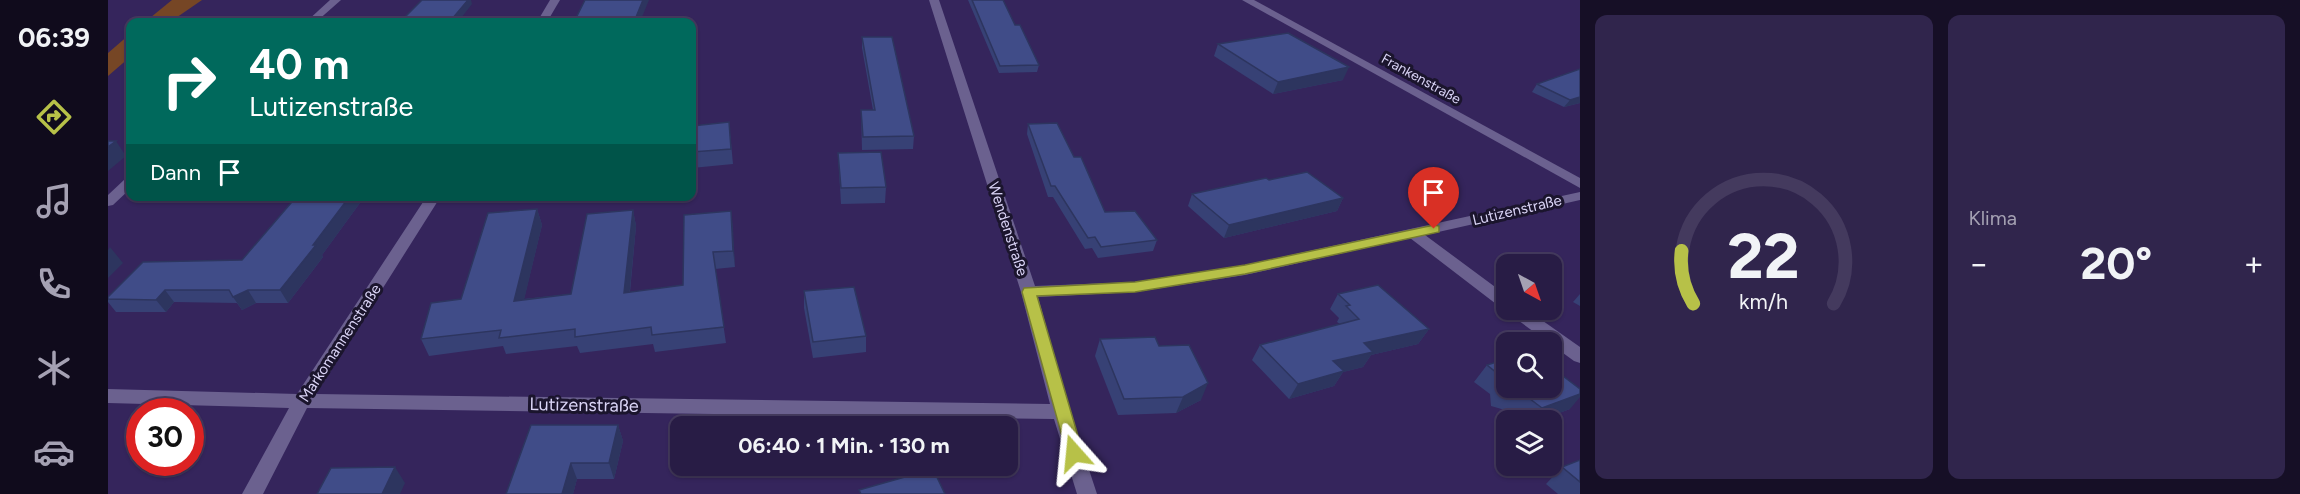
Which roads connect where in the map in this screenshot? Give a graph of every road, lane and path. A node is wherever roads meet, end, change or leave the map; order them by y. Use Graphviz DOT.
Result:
graph roads {
  1 [pos="336,0"];
  2 [pos="555,0"];
  3 [pos="934,0"];
  4 [pos="1247,0"];
  5 [pos="316,18"];
  6 [pos="544,18"];
  7 [pos="1580,184"];
  8 [pos="126,185"];
  9 [pos="1580,196"];
  10 [pos="108,201"];
  11 [pos="431,201"];
  12 [pos="1413,233"];
  13 [pos="1029,292"];
  14 [pos="1496,295"];
  15 [pos="1529,320"];
  16 [pos="1580,356"];
  17 [pos="108,396"];
  18 [pos="303,401"];
  19 [pos="1060,412"];
  20 [pos="252,494"];
  21 [pos="1087,494"];
  1 -- 5 [label="street"];
  2 -- 6 [label="street"];
  3 -- 13 [label="street, Wendenstraße"];
  4 -- 7 [label="street, Frankenstraße"];
  8 -- 10 [label="street"];
  9 -- 12 [label="street, Lutizenstraße"];
  11 -- 18 [label="street, Markomannenstraße"];
  12 -- 13 [label="street, Lutizenstraße"];
  12 -- 14 [label="street"];
  13 -- 19 [label="street, Wendenstraße"];
  15 -- 16 [label="street"];
  17 -- 18 [label="street, Lutizenstraße"];
  18 -- 19 [label="street, Lutizenstraße"];
  18 -- 20 [label="street, Markomannenstraße"];
  19 -- 21 [label="street, Wendenstraße"];
}
